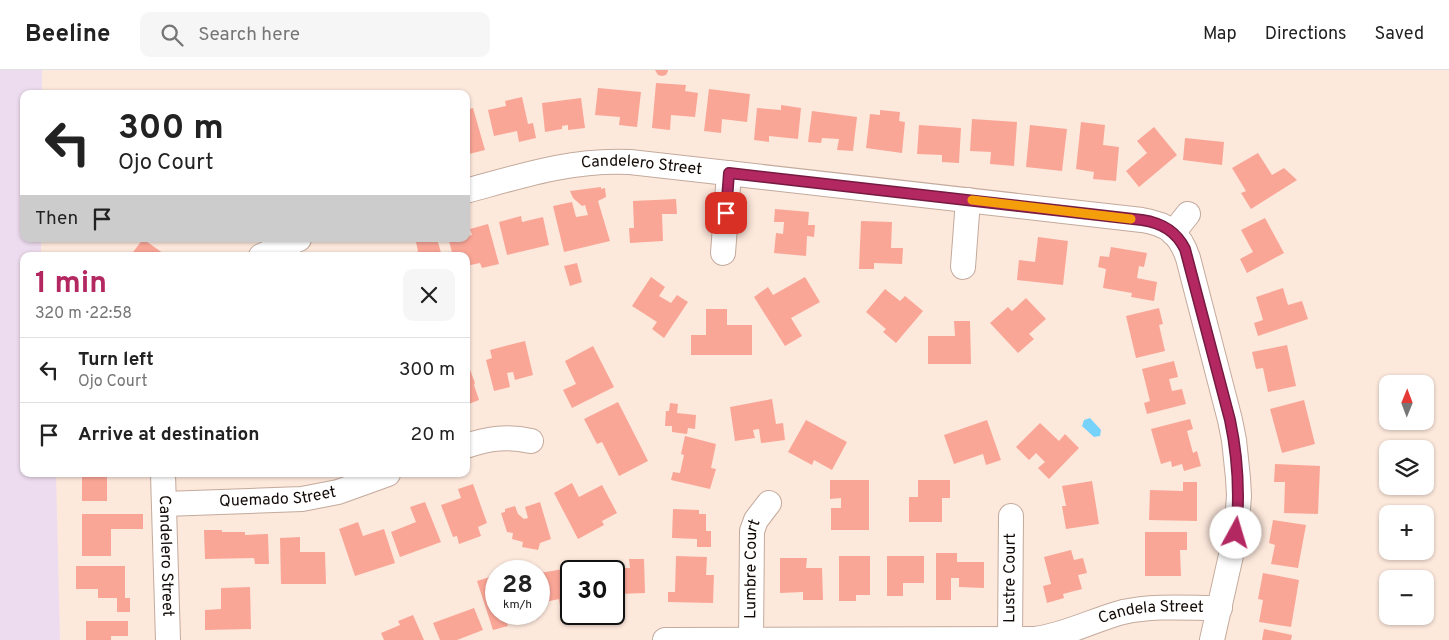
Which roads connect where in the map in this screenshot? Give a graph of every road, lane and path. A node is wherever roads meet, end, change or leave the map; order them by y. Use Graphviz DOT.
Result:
graph roads {
  1 [pos="729,173"];
  2 [pos="470,189"];
  3 [pos="968,200"];
  4 [pos="1188,214"];
  5 [pos="1173,233"];
  6 [pos="292,242"];
  7 [pos="270,252"];
  8 [pos="723,252"];
  9 [pos="963,267"];
  10 [pos="531,441"];
  11 [pos="470,445"];
  12 [pos="164,477"];
  13 [pos="380,477"];
  14 [pos="769,503"];
  15 [pos="164,504"];
  16 [pos="1011,516"];
  17 [pos="1220,608"];
  18 [pos="751,639"];
  19 [pos="1010,639"];
  20 [pos="168,640"];
  21 [pos="665,640"];
  22 [pos="1212,640"];
  1 -- 2 [label="street, Candelero Street"];
  1 -- 3 [label="street, Candelero Street"];
  1 -- 8 [label="street"];
  3 -- 5 [label="street, Candelero Street"];
  3 -- 9 [label="street"];
  4 -- 5 [label="street"];
  5 -- 17 [label="street"];
  6 -- 7 [label="street"];
  10 -- 11 [label="street"];
  12 -- 15 [label="street, Candelero Street"];
  13 -- 15 [label="street, Quemado Street"];
  14 -- 18 [label="street, Lumbre Court"];
  15 -- 20 [label="street, Candelero Street"];
  16 -- 19 [label="street, Lustre Court"];
  17 -- 19 [label="street, Candela Street"];
  17 -- 22 [label="street"];
  18 -- 19 [label="street, Candela Street"];
  18 -- 21 [label="street, Candela Street"];
}
